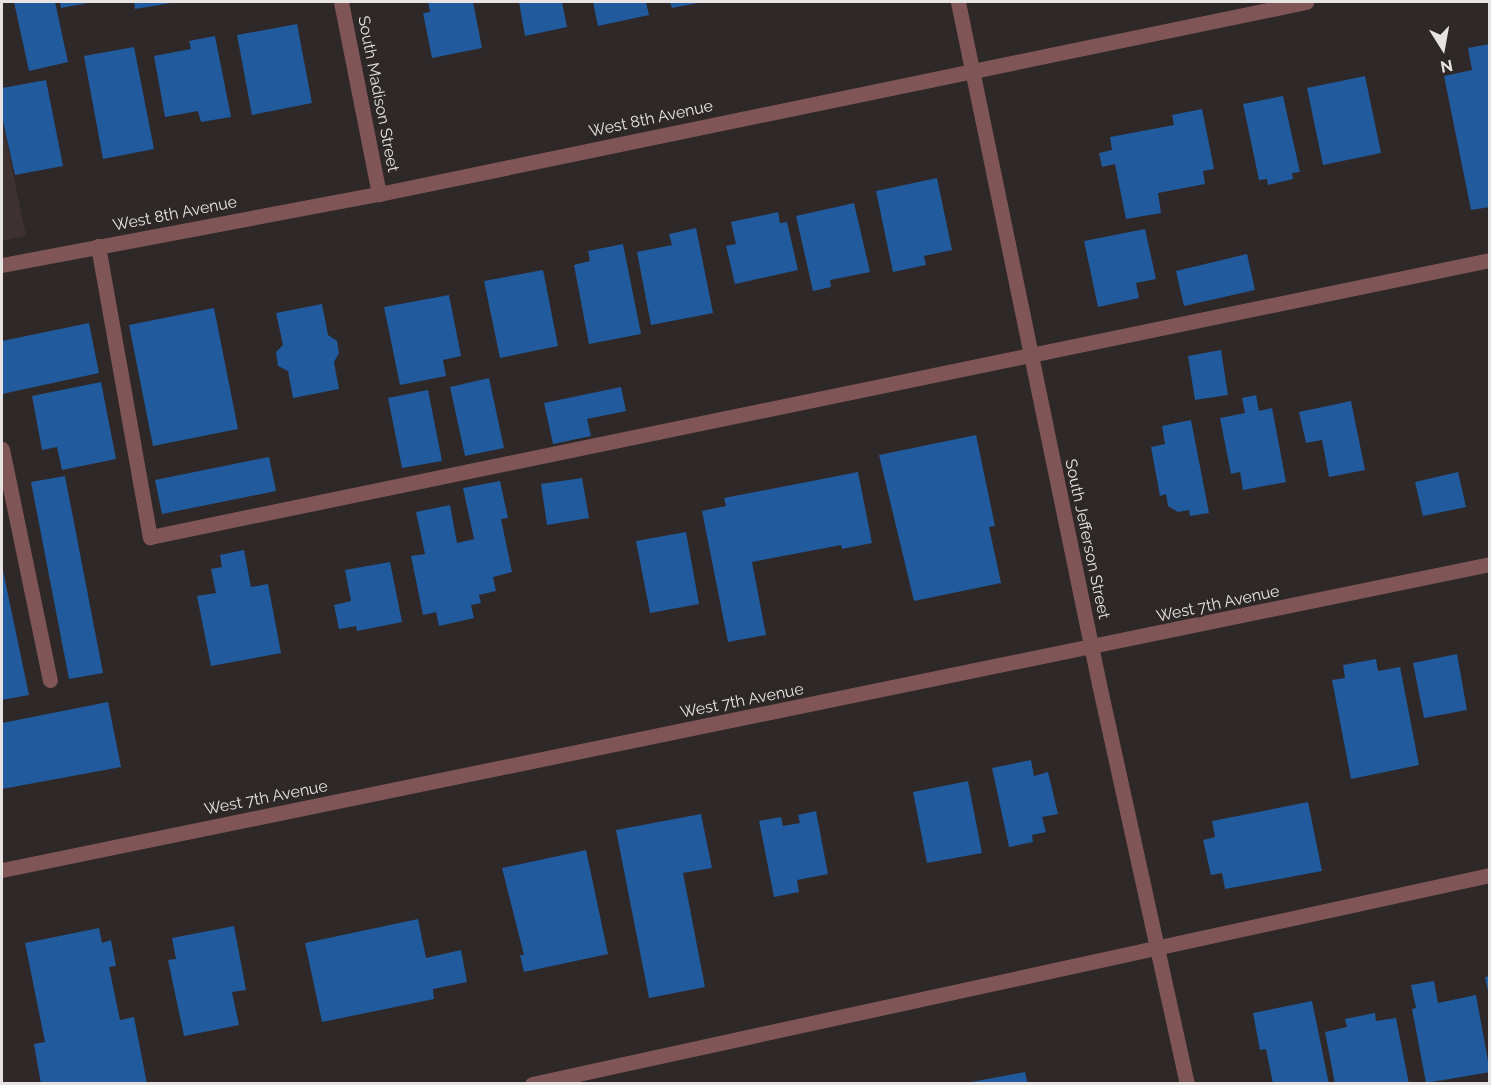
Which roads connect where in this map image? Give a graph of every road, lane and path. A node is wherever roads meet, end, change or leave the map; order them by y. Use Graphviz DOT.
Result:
graph roads {
  1 [pos="341,2"];
  2 [pos="958,2"];
  3 [pos="1306,2"];
  4 [pos="972,71"];
  5 [pos="379,194"];
  6 [pos="98,246"];
  7 [pos="1490,260"];
  8 [pos="2,265"];
  9 [pos="1030,353"];
  10 [pos="2,449"];
  11 [pos="1490,564"];
  12 [pos="1091,648"];
  13 [pos="50,680"];
  14 [pos="2,870"];
  15 [pos="1490,875"];
  16 [pos="1156,945"];
  17 [pos="532,1083"];
  18 [pos="1187,1083"];
  1 -- 5 [label="street, South Madison Street"];
  2 -- 4 [label="street, South Jefferson Street"];
  3 -- 4 [label="street, West 8th Avenue"];
  4 -- 5 [label="street, West 8th Avenue"];
  4 -- 9 [label="street, South Jefferson Street"];
  5 -- 6 [label="street, West 8th Avenue"];
  6 -- 8 [label="street, West 8th Avenue"];
  6 -- 9 [label="street"];
  7 -- 9 [label="street"];
  9 -- 12 [label="street, South Jefferson Street"];
  10 -- 13 [label="street"];
  11 -- 12 [label="street, West 7th Avenue"];
  12 -- 14 [label="street, West 7th Avenue"];
  12 -- 16 [label="street, South Jefferson Street"];
  15 -- 16 [label="street"];
  16 -- 17 [label="street"];
  16 -- 18 [label="street, South Jefferson Street"];
}
